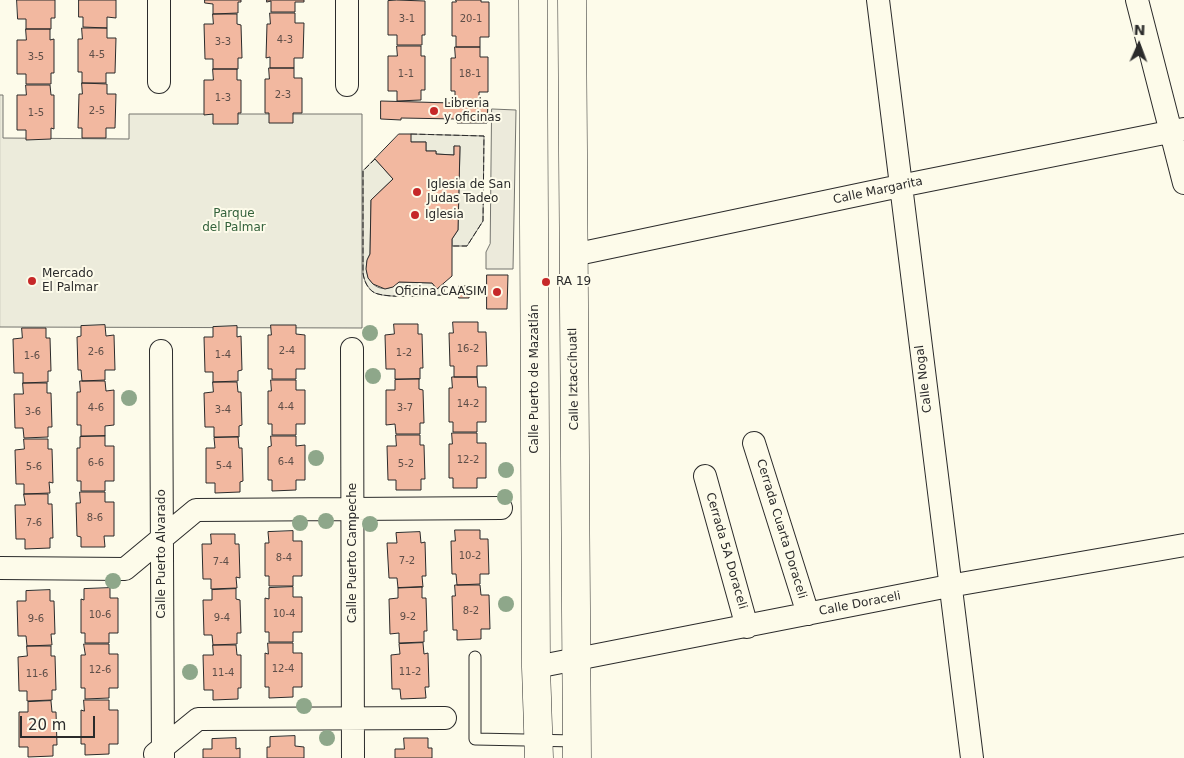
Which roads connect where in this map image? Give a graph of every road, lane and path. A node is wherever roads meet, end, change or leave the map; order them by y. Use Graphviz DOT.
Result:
graph roads {
  1 [pos="159,0"];
  2 [pos="347,0"];
  3 [pos="533,0"];
  4 [pos="572,0"];
  5 [pos="878,0"];
  6 [pos="1137,0"];
  7 [pos="159,82"];
  8 [pos="347,84"];
  9 [pos="572,106"];
  10 [pos="534,107"];
  11 [pos="1177,131"];
  12 [pos="1184,183"];
  13 [pos="900,186"];
  14 [pos="573,256"];
  15 [pos="352,349"];
  16 [pos="161,351"];
  17 [pos="754,443"];
  18 [pos="705,476"];
  19 [pos="501,508"];
  20 [pos="352,509"];
  21 [pos="162,538"];
  22 [pos="1184,545"];
  23 [pos="0,568"];
  24 [pos="949,586"];
  25 [pos="808,614"];
  26 [pos="747,626"];
  27 [pos="475,657"];
  28 [pos="576,660"];
  29 [pos="536,667"];
  30 [pos="353,718"];
  31 [pos="445,718"];
  32 [pos="539,749"];
  33 [pos="577,750"];
  34 [pos="159,754"];
  35 [pos="353,758"];
  36 [pos="972,758"];
  1 -- 7 [label="street"];
  2 -- 8 [label="street"];
  3 -- 10 [label="main road, Calle Puerto de Mazatlán"];
  4 -- 9 [label="main road, Calle Iztaccíhuatl"];
  5 -- 13 [label="street, Calle Nogal"];
  6 -- 11 [label="street"];
  9 -- 10 [label="main road"];
  9 -- 14 [label="main road, Calle Iztaccíhuatl"];
  10 -- 29 [label="main road, Calle Puerto de Mazatlán"];
  11 -- 12 [label="street"];
  11 -- 13 [label="street, Calle Margarita"];
  13 -- 14 [label="street, Calle Margarita"];
  13 -- 24 [label="street, Calle Nogal"];
  14 -- 28 [label="main road, Calle Iztaccíhuatl"];
  15 -- 20 [label="street, Calle Puerto Campeche"];
  16 -- 21 [label="street, Calle Puerto Alvarado"];
  17 -- 25 [label="street, Cerrada Cuarta Doraceli"];
  18 -- 26 [label="street, Cerrada 5A Doraceli"];
  19 -- 20 [label="street"];
  20 -- 21 [label="street"];
  20 -- 30 [label="street, Calle Puerto Campeche"];
  21 -- 23 [label="street"];
  21 -- 34 [label="street, Calle Puerto Alvarado"];
  22 -- 24 [label="street, Calle Doraceli"];
  24 -- 25 [label="street, Calle Doraceli"];
  24 -- 36 [label="street, Calle Nogal"];
  25 -- 26 [label="street, Calle Doraceli"];
  26 -- 28 [label="street, Calle Doraceli"];
  27 -- 32 [label="lane"];
  28 -- 29 [label="street, Calle Doraceli"];
  28 -- 33 [label="main road, Calle Iztaccíhuatl"];
  29 -- 32 [label="main road, Calle Puerto de Mazatlán"];
  30 -- 31 [label="street"];
  30 -- 34 [label="street"];
  30 -- 35 [label="street, Calle Puerto Campeche"];
  32 -- 33 [label="lane"];
}
